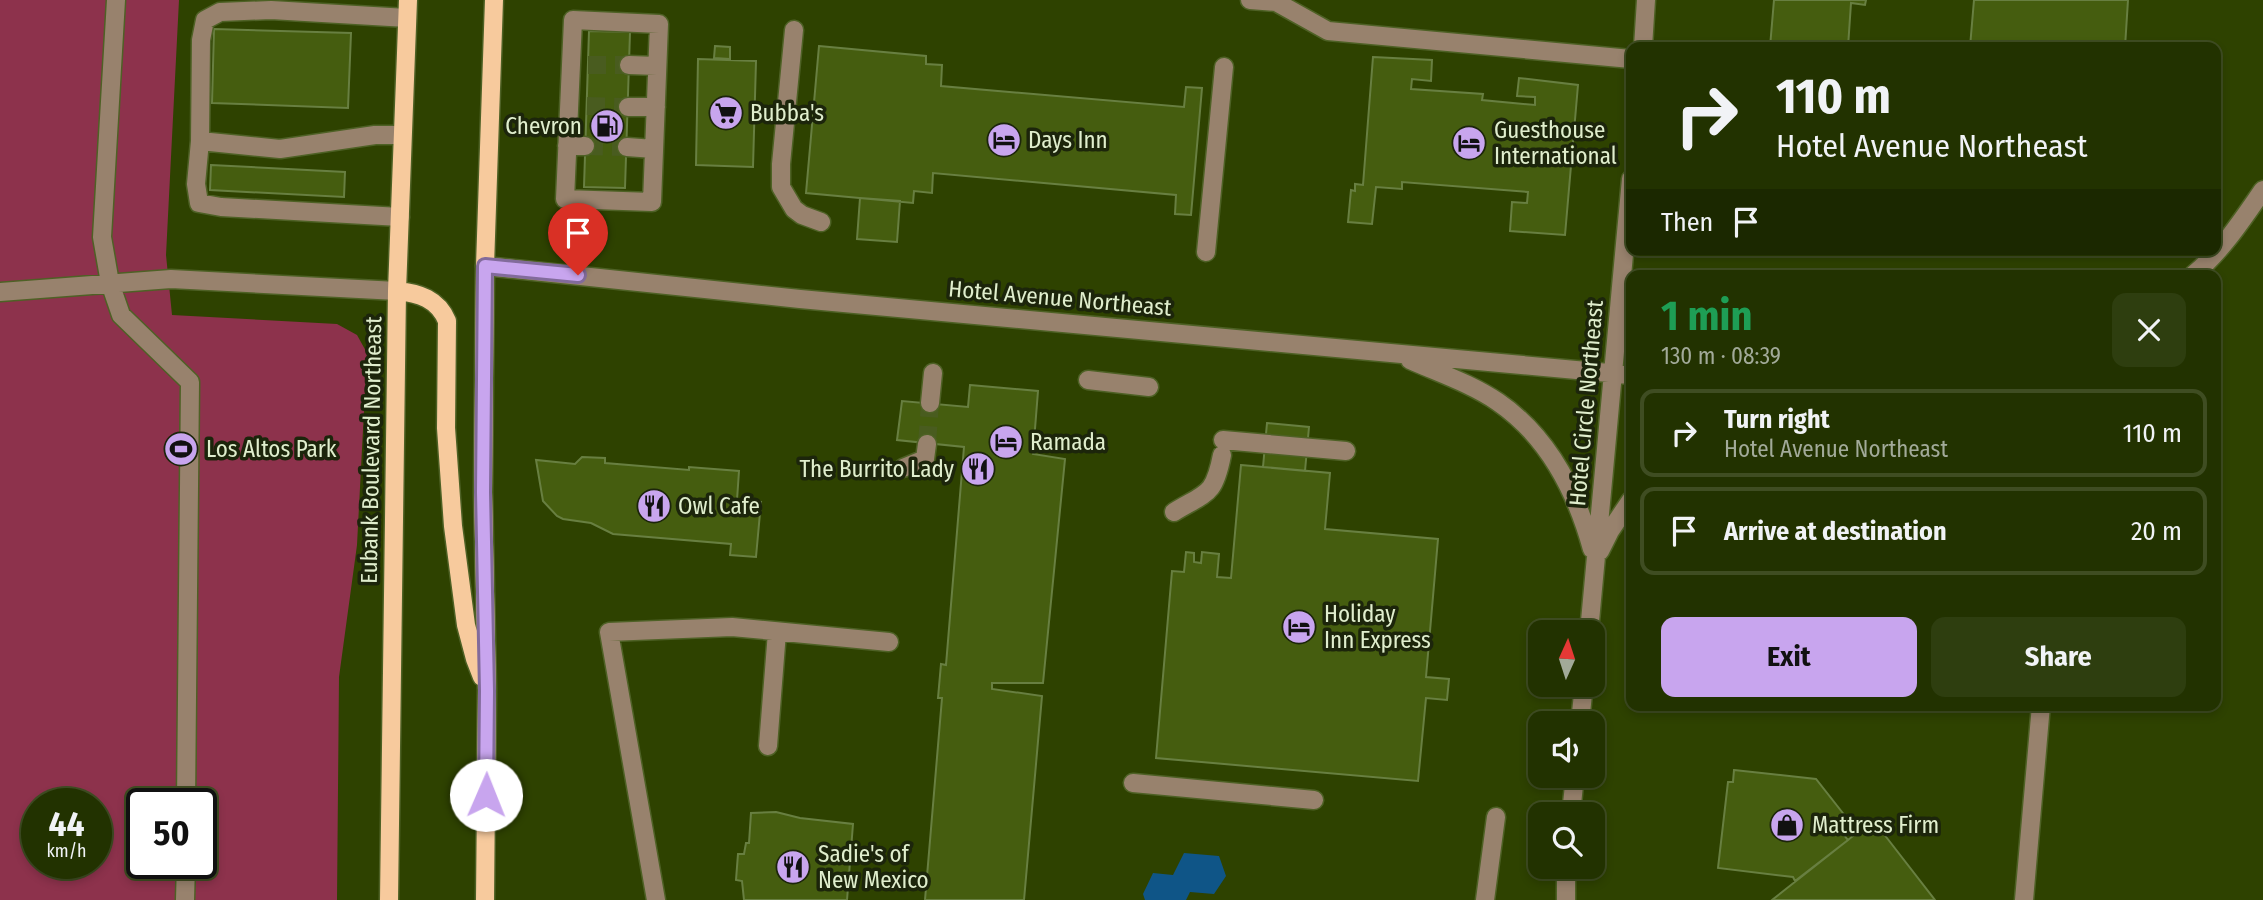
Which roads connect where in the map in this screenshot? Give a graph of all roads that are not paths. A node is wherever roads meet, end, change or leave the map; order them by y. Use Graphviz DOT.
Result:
graph roads {
  1 [pos="116,0"];
  2 [pos="494,0"];
  3 [pos="1250,0"];
  4 [pos="1646,0"];
  5 [pos="408,9"];
  6 [pos="794,30"];
  7 [pos="1643,42"];
  8 [pos="1626,59"];
  9 [pos="629,65"];
  10 [pos="657,65"];
  11 [pos="1224,67"];
  12 [pos="628,107"];
  13 [pos="656,107"];
  14 [pos="402,135"];
  15 [pos="200,141"];
  16 [pos="627,147"];
  17 [pos="654,149"];
  18 [pos="2263,190"];
  19 [pos="400,217"];
  20 [pos="821,222"];
  21 [pos="2221,247"];
  22 [pos="1206,252"];
  23 [pos="2212,256"];
  24 [pos="485,266"];
  25 [pos="2198,270"];
  26 [pos="110,283"];
  27 [pos="1626,287"];
  28 [pos="397,291"];
  29 [pos="0,292"];
  30 [pos="1397,354"];
  31 [pos="933,373"];
  32 [pos="1622,374"];
  33 [pos="1088,380"];
  34 [pos="1149,387"];
  35 [pos="930,403"];
  36 [pos="927,443"];
  37 [pos="1346,451"];
  38 [pos="904,468"];
  39 [pos="1626,507"];
  40 [pos="1174,512"];
  41 [pos="1595,560"];
  42 [pos="1589,620"];
  43 [pos="777,632"];
  44 [pos="889,642"];
  45 [pos="487,691"];
  46 [pos="2040,711"];
  47 [pos="768,746"];
  48 [pos="1133,783"];
  49 [pos="186,788"];
  50 [pos="1314,800"];
  51 [pos="1496,817"];
  52 [pos="186,879"];
  53 [pos="1566,879"];
  54 [pos="185,900"];
  55 [pos="389,900"];
  56 [pos="485,900"];
  57 [pos="656,900"];
  58 [pos="1485,900"];
  59 [pos="1566,900"];
  60 [pos="2024,900"];
  1 -- 26 [label="street"];
  2 -- 24 [label="main road"];
  3 -- 8 [label="street"];
  4 -- 7 [label="street"];
  5 -- 14 [label="main road, Eubank Boulevard Northeast"];
  5 -- 15 [label="street"];
  6 -- 20 [label="street"];
  9 -- 10 [label="street"];
  10 -- 13 [label="street"];
  10 -- 17 [label="street"];
  11 -- 22 [label="street"];
  12 -- 13 [label="street"];
  13 -- 17 [label="street"];
  14 -- 15 [label="street"];
  14 -- 19 [label="main road, Eubank Boulevard Northeast"];
  15 -- 19 [label="street"];
  16 -- 17 [label="street"];
  18 -- 21 [label="street"];
  19 -- 28 [label="main road, Eubank Boulevard Northeast"];
  23 -- 25 [label="street"];
  24 -- 30 [label="street, Hotel Avenue Northeast"];
  24 -- 45 [label="main road"];
  26 -- 28 [label="street"];
  26 -- 29 [label="street"];
  26 -- 49 [label="street"];
  27 -- 32 [label="street, Hotel Circle Northeast"];
  28 -- 45 [label="main road"];
  28 -- 55 [label="main road, Eubank Boulevard Northeast"];
  30 -- 32 [label="street, Hotel Avenue Northeast"];
  30 -- 41 [label="street"];
  31 -- 35 [label="street"];
  32 -- 41 [label="street, Hotel Circle Northeast"];
  33 -- 34 [label="street"];
  36 -- 38 [label="street"];
  37 -- 40 [label="street"];
  39 -- 41 [label="street"];
  41 -- 42 [label="street, Hotel Circle Northeast"];
  43 -- 44 [label="street"];
  43 -- 47 [label="street"];
  43 -- 57 [label="street"];
  45 -- 56 [label="main road"];
  46 -- 60 [label="street"];
  48 -- 50 [label="street"];
  51 -- 58 [label="street"];
  52 -- 54 [label="street"];
  53 -- 59 [label="street"];
}
